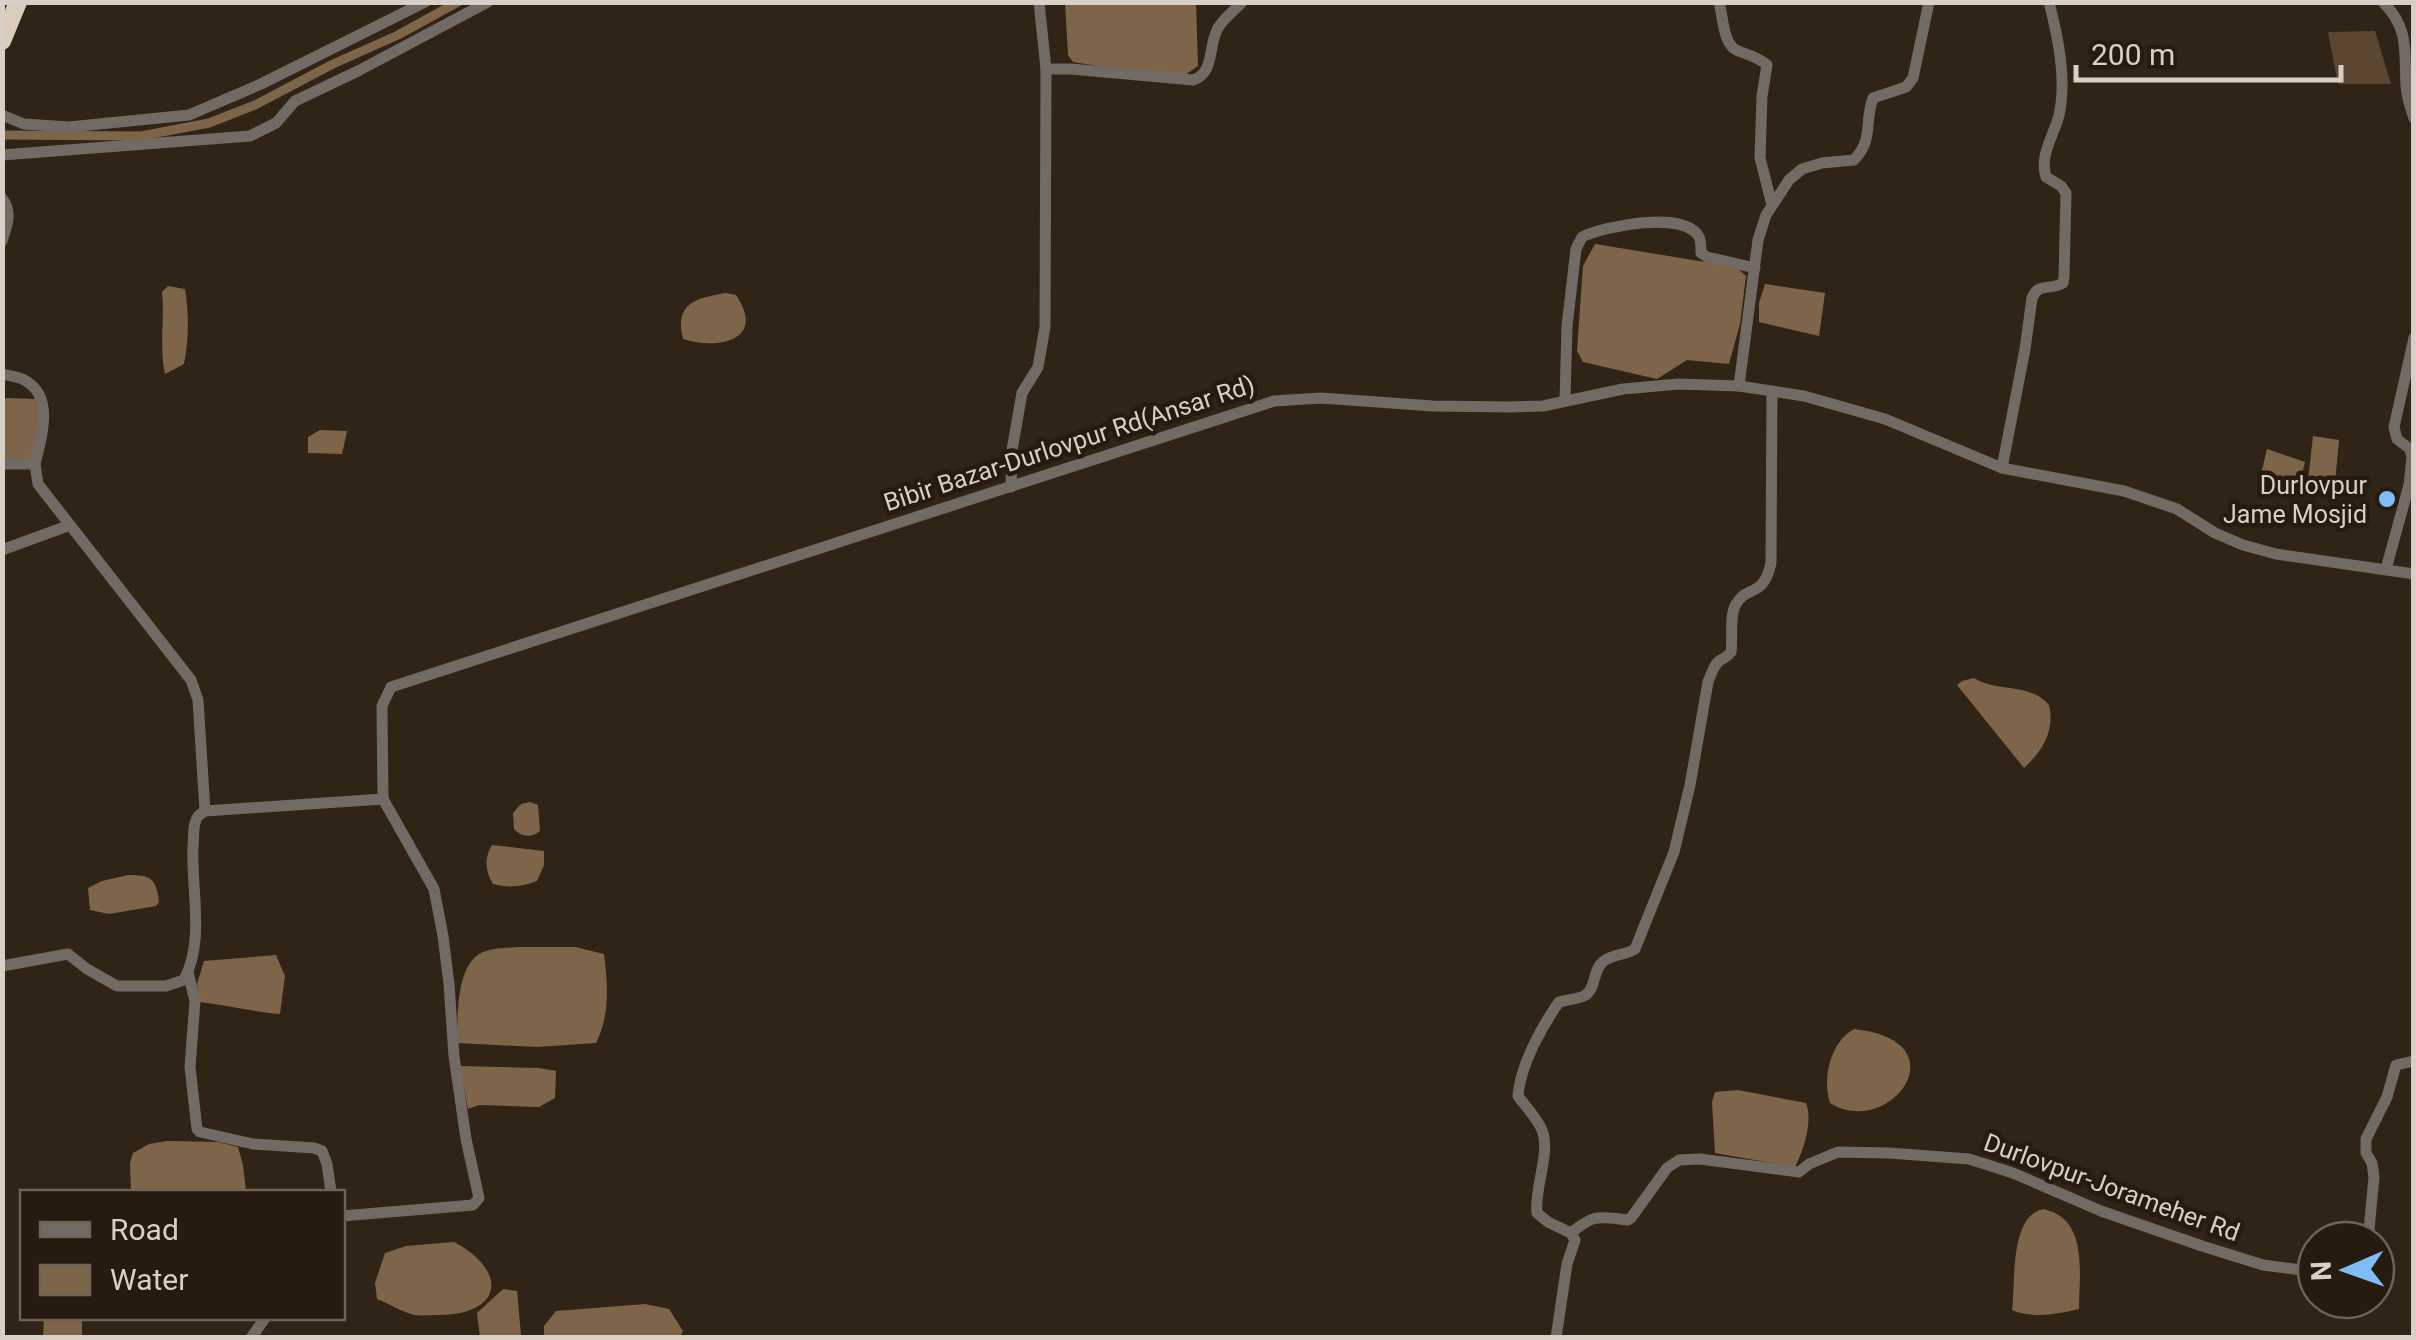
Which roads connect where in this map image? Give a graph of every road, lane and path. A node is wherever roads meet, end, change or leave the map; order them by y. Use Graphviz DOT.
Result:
graph roads {
  1 [pos="18,2"];
  2 [pos="426,2"];
  3 [pos="488,2"];
  4 [pos="1039,2"];
  5 [pos="1242,2"];
  6 [pos="1719,2"];
  7 [pos="1929,2"];
  8 [pos="2049,2"];
  9 [pos="2383,2"];
  10 [pos="2,41"];
  11 [pos="1046,69"];
  12 [pos="2,114"];
  13 [pos="2414,118"];
  14 [pos="2,155"];
  15 [pos="2,198"];
  16 [pos="1772,205"];
  17 [pos="2,240"];
  18 [pos="1755,268"];
  19 [pos="2414,338"];
  20 [pos="2,374"];
  21 [pos="1739,386"];
  22 [pos="1772,391"];
  23 [pos="1564,401"];
  24 [pos="2,464"];
  25 [pos="34,464"];
  26 [pos="2002,468"];
  27 [pos="1011,488"];
  28 [pos="70,526"];
  29 [pos="2,550"];
  30 [pos="2386,570"];
  31 [pos="2414,574"];
  32 [pos="383,799"];
  33 [pos="205,811"];
  34 [pos="2,966"];
  35 [pos="188,972"];
  36 [pos="2414,1061"];
  37 [pos="330,1190"];
  38 [pos="345,1216"];
  39 [pos="2370,1220"];
  40 [pos="1572,1233"];
  41 [pos="2296,1269"];
  42 [pos="1556,1338"];
  1 -- 10 [label="highway"];
  2 -- 12 [label="street"];
  3 -- 14 [label="street"];
  4 -- 11 [label="street"];
  5 -- 11 [label="street"];
  6 -- 16 [label="street"];
  7 -- 16 [label="street"];
  8 -- 26 [label="street"];
  9 -- 13 [label="street"];
  11 -- 27 [label="street"];
  15 -- 17 [label="street"];
  16 -- 18 [label="street"];
  18 -- 21 [label="street"];
  18 -- 23 [label="street"];
  19 -- 30 [label="street"];
  20 -- 25 [label="street"];
  21 -- 22 [label="street, Bibir Bazar-Durlovpur Rd(Ansar Rd)"];
  21 -- 23 [label="street, Bibir Bazar-Durlovpur Rd(Ansar Rd)"];
  22 -- 26 [label="street, Bibir Bazar-Durlovpur Rd(Ansar Rd)"];
  22 -- 40 [label="street"];
  23 -- 27 [label="street, Bibir Bazar-Durlovpur Rd(Ansar Rd)"];
  24 -- 25 [label="street"];
  25 -- 28 [label="street"];
  26 -- 30 [label="street, Bibir Bazar-Durlovpur Rd(Ansar Rd)"];
  27 -- 32 [label="street, Bibir Bazar-Durlovpur Rd(Ansar Rd)"];
  28 -- 29 [label="street"];
  28 -- 33 [label="street"];
  30 -- 31 [label="street, Bibir Bazar-Durlovpur Rd(Ansar Rd)"];
  32 -- 33 [label="street"];
  32 -- 38 [label="street"];
  33 -- 35 [label="street"];
  34 -- 35 [label="street"];
  35 -- 37 [label="street"];
  36 -- 39 [label="street"];
  40 -- 41 [label="street, Durlovpur-Jorameher Rd"];
  40 -- 42 [label="street"];
}
